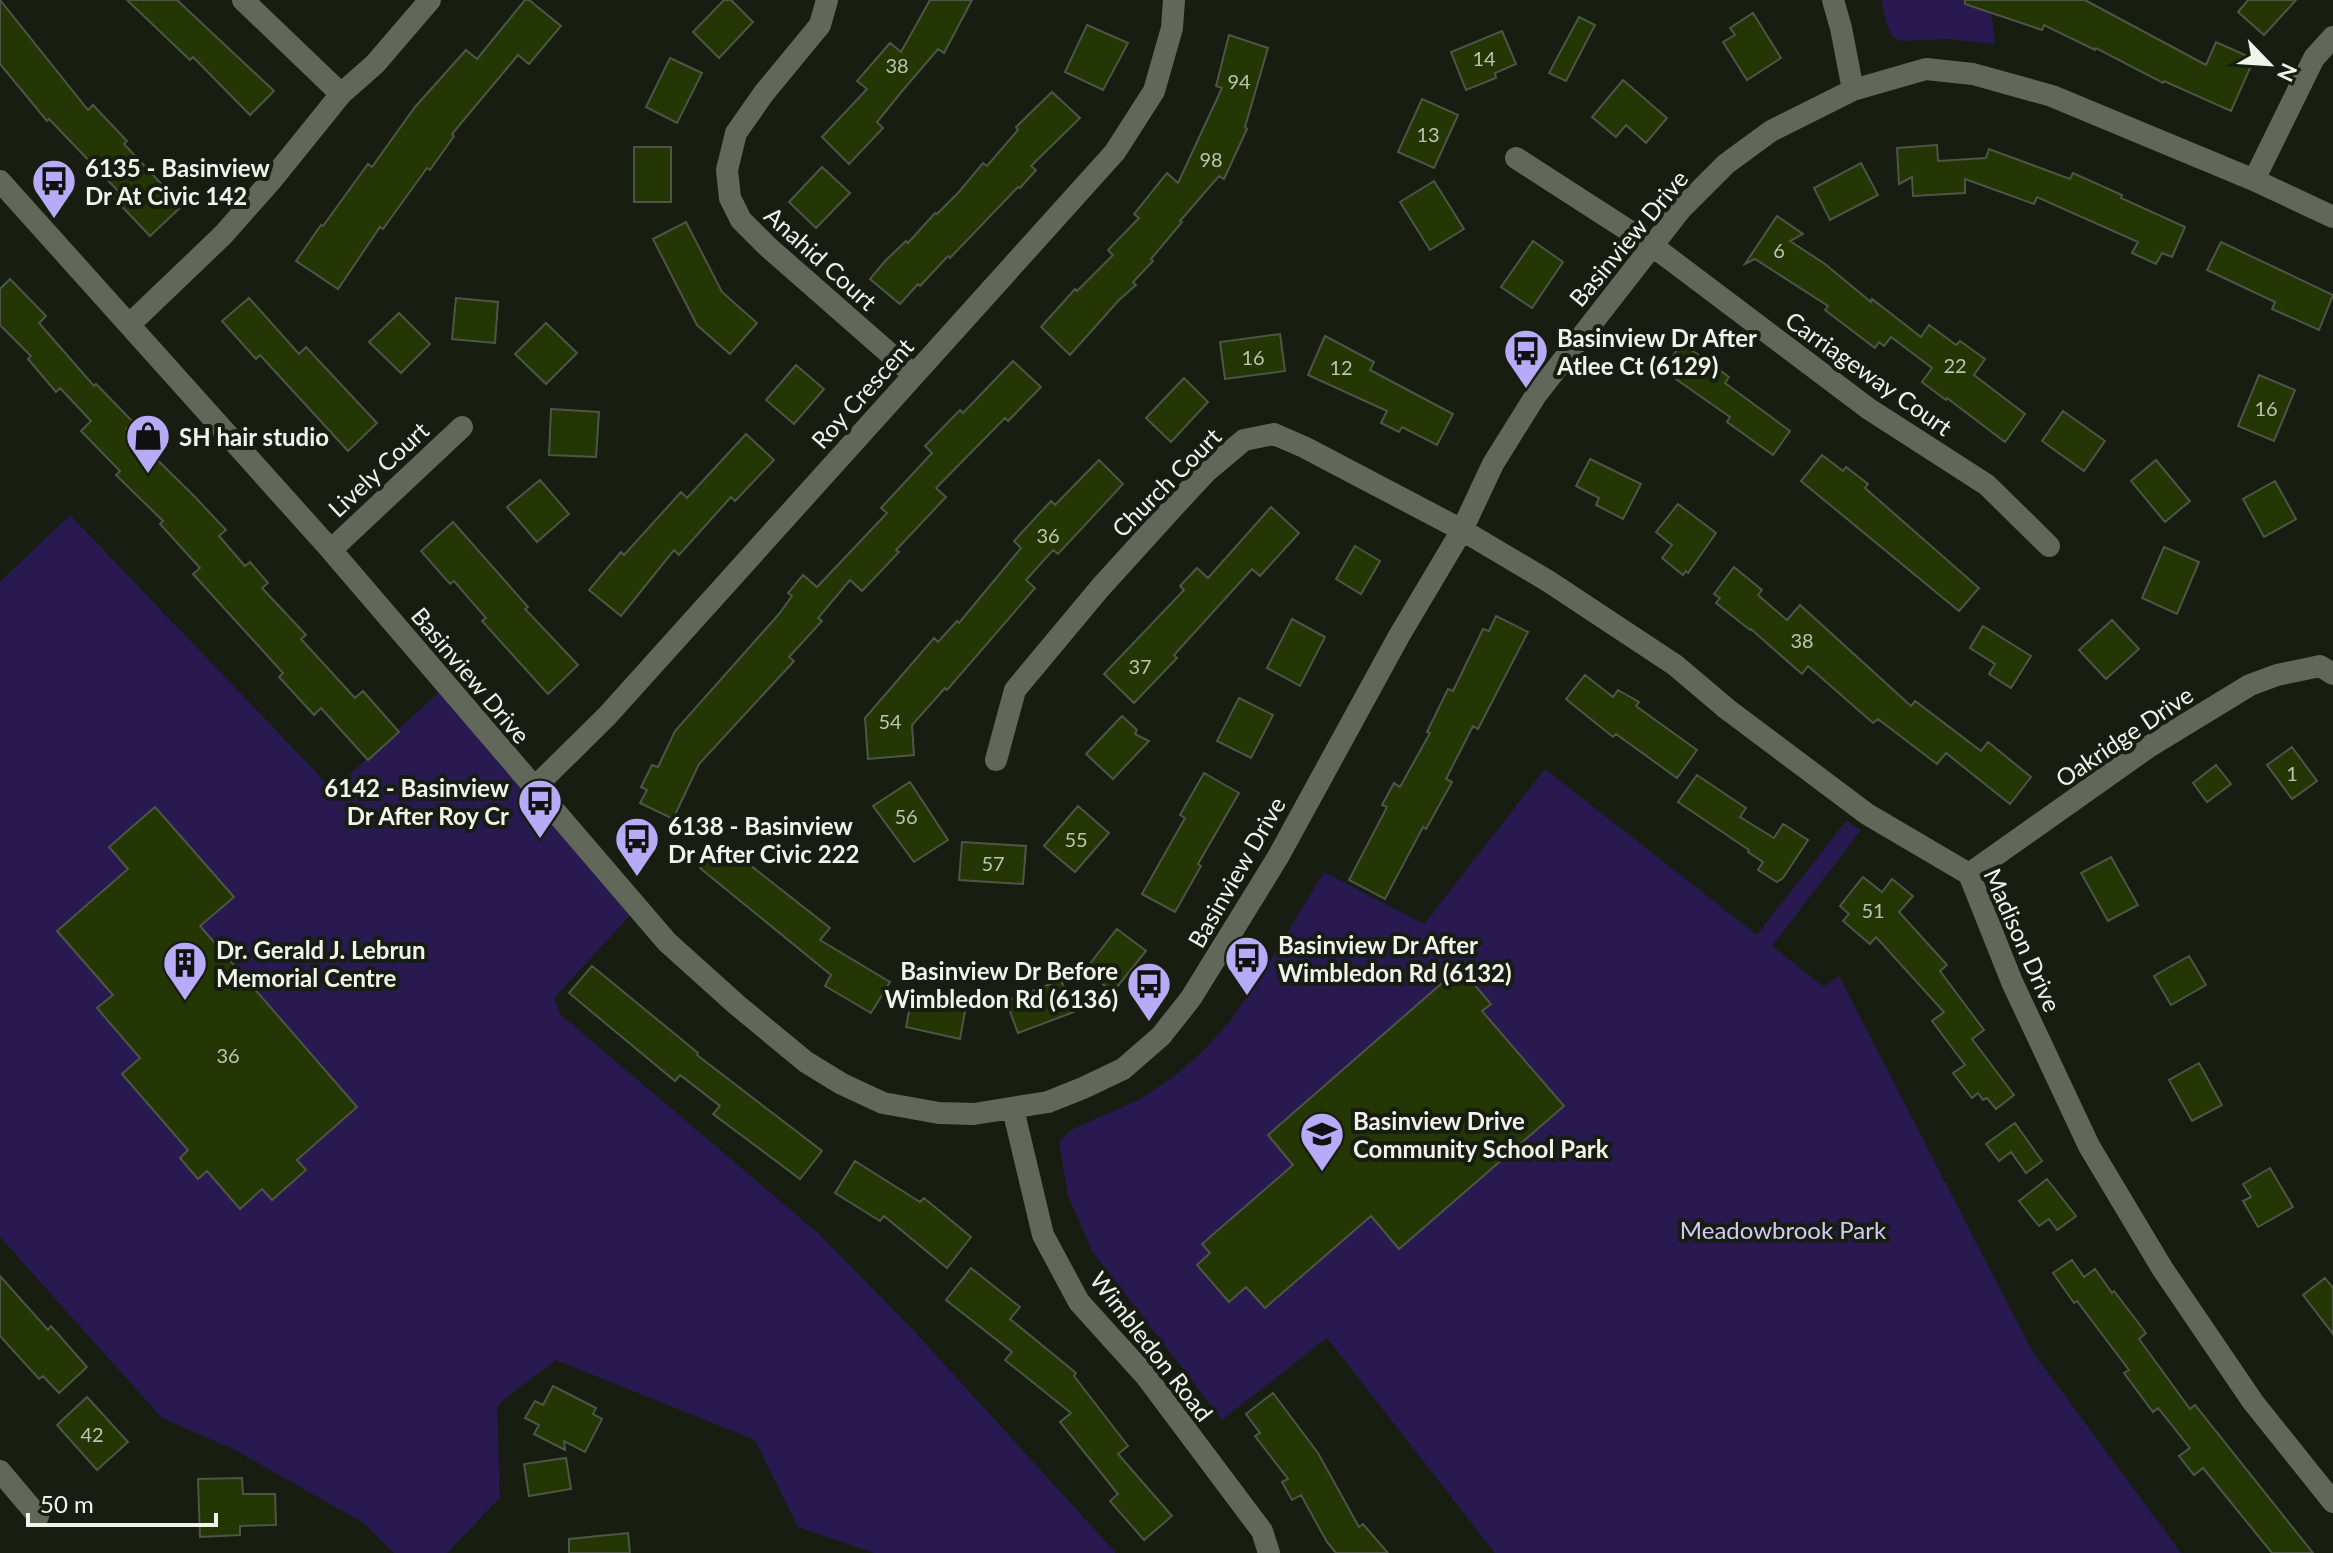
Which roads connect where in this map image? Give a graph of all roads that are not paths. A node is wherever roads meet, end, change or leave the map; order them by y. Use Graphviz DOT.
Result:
graph roads {
  1 [pos="243,0"];
  2 [pos="430,0"];
  3 [pos="827,0"];
  4 [pos="1174,0"];
  5 [pos="1833,0"];
  6 [pos="2333,37"];
  7 [pos="1853,90"];
  8 [pos="341,94"];
  9 [pos="1516,158"];
  10 [pos="2254,180"];
  11 [pos="0,181"];
  12 [pos="2333,217"];
  13 [pos="1654,247"];
  14 [pos="130,324"];
  15 [pos="914,375"];
  16 [pos="462,427"];
  17 [pos="1462,530"];
  18 [pos="2049,546"];
  19 [pos="331,550"];
  20 [pos="2326,670"];
  21 [pos="996,760"];
  22 [pos="533,789"];
  23 [pos="1969,874"];
  24 [pos="1013,1109"];
  25 [pos="0,1471"];
  26 [pos="2333,1502"];
  27 [pos="38,1516"];
  28 [pos="1269,1553"];
  1 -- 8 [label="street"];
  2 -- 8 [label="street"];
  3 -- 15 [label="street, Anahid Court"];
  4 -- 15 [label="street, Roy Crescent"];
  5 -- 7 [label="street"];
  6 -- 10 [label="street"];
  7 -- 10 [label="street, Basinview Drive"];
  7 -- 13 [label="street, Basinview Drive"];
  8 -- 14 [label="street"];
  9 -- 13 [label="street, Carriageway Court"];
  10 -- 12 [label="street, Basinview Drive"];
  11 -- 14 [label="street, Basinview Drive"];
  13 -- 17 [label="street, Basinview Drive"];
  13 -- 18 [label="street, Carriageway Court"];
  14 -- 19 [label="street, Basinview Drive"];
  15 -- 22 [label="street, Roy Crescent"];
  16 -- 19 [label="street, Lively Court"];
  17 -- 21 [label="street, Church Court"];
  17 -- 23 [label="street, Madison Drive"];
  17 -- 24 [label="street, Basinview Drive"];
  19 -- 22 [label="street, Basinview Drive"];
  20 -- 23 [label="street, Oakridge Drive"];
  22 -- 24 [label="street, Basinview Drive"];
  23 -- 26 [label="street, Madison Drive"];
  24 -- 28 [label="street, Wimbledon Road"];
  25 -- 27 [label="street"];
}
